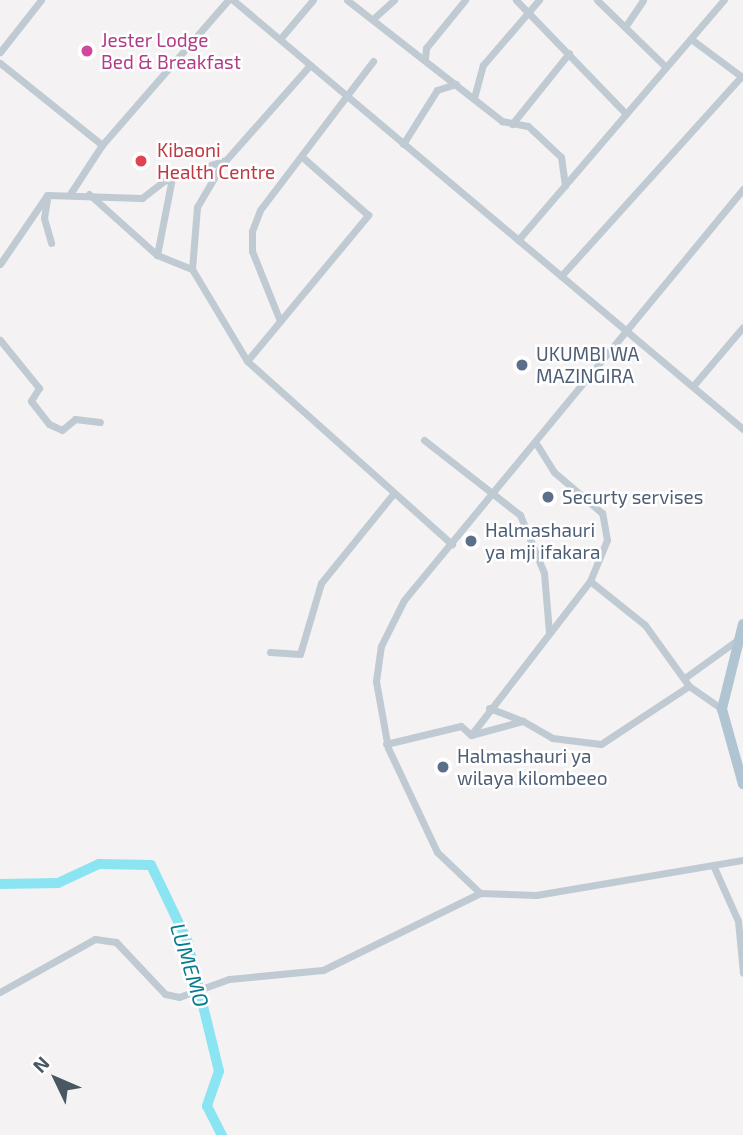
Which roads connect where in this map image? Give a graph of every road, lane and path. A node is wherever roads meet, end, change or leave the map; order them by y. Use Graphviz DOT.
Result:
graph roads {
  1 [pos="41,0"];
  2 [pos="231,0"];
  3 [pos="298,0"];
  4 [pos="347,0"];
  5 [pos="394,0"];
  6 [pos="466,0"];
  7 [pos="516,0"];
  8 [pos="539,0"];
  9 [pos="597,0"];
  10 [pos="643,0"];
  11 [pos="724,0"];
  12 [pos="311,3"];
  13 [pos="528,13"];
  14 [pos="374,18"];
  15 [pos="625,27"];
  16 [pos="280,39"];
  17 [pos="691,39"];
  18 [pos="0,52"];
  19 [pos="569,53"];
  20 [pos="425,58"];
  21 [pos="373,61"];
  22 [pos="0,64"];
  23 [pos="310,65"];
  24 [pos="666,67"];
  25 [pos="742,77"];
  26 [pos="456,83"];
  27 [pos="346,97"];
  28 [pos="474,98"];
  29 [pos="625,113"];
  30 [pos="522,115"];
  31 [pos="512,124"];
  32 [pos="525,125"];
  33 [pos="403,144"];
  34 [pos="102,145"];
  35 [pos="302,156"];
  36 [pos="226,160"];
  37 [pos="172,178"];
  38 [pos="565,186"];
  39 [pos="743,189"];
  40 [pos="70,194"];
  41 [pos="89,194"];
  42 [pos="47,195"];
  43 [pos="518,240"];
  44 [pos="51,243"];
  45 [pos="157,255"];
  46 [pos="0,264"];
  47 [pos="192,269"];
  48 [pos="561,276"];
  49 [pos="280,321"];
  50 [pos="743,327"];
  51 [pos="627,332"];
  52 [pos="0,340"];
  53 [pos="247,361"];
  54 [pos="693,386"];
  55 [pos="100,422"];
  56 [pos="743,429"];
  57 [pos="424,440"];
  58 [pos="537,445"];
  59 [pos="394,493"];
  60 [pos="492,497"];
  61 [pos="452,544"];
  62 [pos="590,581"];
  63 [pos="743,624"];
  64 [pos="549,632"];
  65 [pos="736,641"];
  66 [pos="270,652"];
  67 [pos="686,677"];
  68 [pos="689,686"];
  69 [pos="489,708"];
  70 [pos="722,709"];
  71 [pos="523,721"];
  72 [pos="471,735"];
  73 [pos="386,744"];
  74 [pos="743,784"];
  75 [pos="743,860"];
  76 [pos="713,865"];
  77 [pos="480,893"];
  78 [pos="743,973"];
  79 [pos="0,992"];
  1 -- 18 [label="street"];
  2 -- 16 [label="street"];
  2 -- 34 [label="street"];
  3 -- 12 [label="street"];
  4 -- 14 [label="street"];
  5 -- 14 [label="street"];
  6 -- 20 [label="street"];
  7 -- 13 [label="street"];
  8 -- 13 [label="street"];
  9 -- 15 [label="street"];
  10 -- 15 [label="street"];
  11 -- 17 [label="street"];
  12 -- 16 [label="street"];
  13 -- 19 [label="street"];
  13 -- 28 [label="street"];
  14 -- 20 [label="street"];
  15 -- 24 [label="street"];
  16 -- 23 [label="street"];
  17 -- 24 [label="street"];
  17 -- 25 [label="street"];
  19 -- 29 [label="street"];
  19 -- 30 [label="street"];
  20 -- 26 [label="street"];
  21 -- 27 [label="street"];
  22 -- 34 [label="street"];
  23 -- 27 [label="street"];
  23 -- 36 [label="street"];
  24 -- 29 [label="street"];
  25 -- 48 [label="street"];
  26 -- 28 [label="street"];
  26 -- 33 [label="street"];
  27 -- 33 [label="street"];
  27 -- 35 [label="street"];
  28 -- 31 [label="street"];
  29 -- 38 [label="street"];
  30 -- 31 [label="street"];
  30 -- 32 [label="street"];
  31 -- 32 [label="street"];
  32 -- 38 [label="street"];
  33 -- 43 [label="street"];
  34 -- 40 [label="street"];
  35 -- 49 [label="street"];
  35 -- 49 [label="street"];
  36 -- 37 [label="street"];
  36 -- 47 [label="street"];
  37 -- 41 [label="street"];
  37 -- 45 [label="street"];
  38 -- 43 [label="street"];
  39 -- 51 [label="street"];
  40 -- 41 [label="street"];
  40 -- 42 [label="street"];
  41 -- 45 [label="street"];
  42 -- 44 [label="street"];
  42 -- 46 [label="street"];
  43 -- 48 [label="street"];
  45 -- 47 [label="street"];
  47 -- 53 [label="street"];
  48 -- 51 [label="street"];
  49 -- 53 [label="street"];
  50 -- 54 [label="street"];
  51 -- 54 [label="street"];
  51 -- 58 [label="street"];
  52 -- 55 [label="street"];
  53 -- 59 [label="street"];
  54 -- 56 [label="street"];
  57 -- 60 [label="street"];
  58 -- 60 [label="street"];
  58 -- 62 [label="street"];
  59 -- 61 [label="street"];
  59 -- 66 [label="street"];
  60 -- 61 [label="street"];
  60 -- 64 [label="street"];
  61 -- 73 [label="street"];
  62 -- 64 [label="street"];
  62 -- 67 [label="street"];
  63 -- 65 [label="main road"];
  64 -- 69 [label="street"];
  65 -- 67 [label="street"];
  65 -- 70 [label="main road"];
  67 -- 68 [label="street"];
  68 -- 70 [label="street"];
  68 -- 71 [label="street"];
  69 -- 71 [label="street"];
  69 -- 72 [label="street"];
  70 -- 74 [label="main road"];
  71 -- 72 [label="street"];
  72 -- 73 [label="street"];
  73 -- 77 [label="street"];
  75 -- 76 [label="street"];
  76 -- 77 [label="street"];
  76 -- 78 [label="street"];
  77 -- 79 [label="street"];
}
